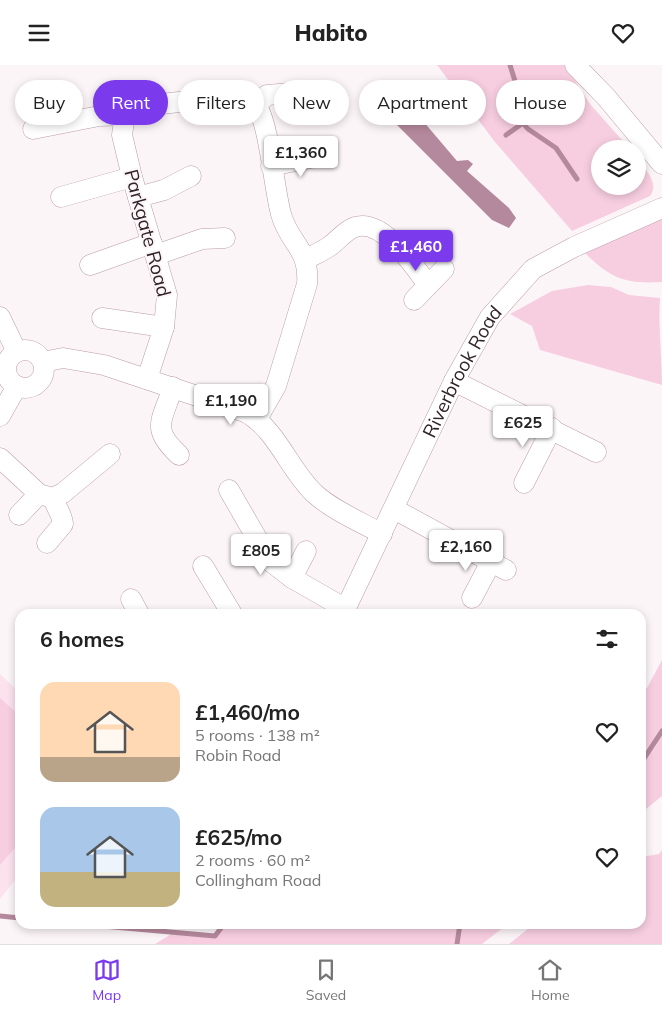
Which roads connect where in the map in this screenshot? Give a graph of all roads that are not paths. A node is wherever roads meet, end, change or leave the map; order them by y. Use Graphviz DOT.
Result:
graph roads {
  1 [pos="575,65"];
  2 [pos="93,117"];
  3 [pos="264,122"];
  4 [pos="124,125"];
  5 [pos="33,129"];
  6 [pos="325,155"];
  7 [pos="662,163"];
  8 [pos="271,165"];
  9 [pos="191,176"];
  10 [pos="132,177"];
  11 [pos="61,197"];
  12 [pos="138,197"];
  13 [pos="662,208"];
  14 [pos="224,238"];
  15 [pos="154,249"];
  16 [pos="306,259"];
  17 [pos="90,265"];
  18 [pos="444,269"];
  19 [pos="428,285"];
  20 [pos="414,300"];
  21 [pos="0,317"];
  22 [pos="102,318"];
  23 [pos="164,327"];
  24 [pos="17,352"];
  25 [pos="43,362"];
  26 [pos="147,379"];
  27 [pos="454,381"];
  28 [pos="17,385"];
  29 [pos="173,387"];
  30 [pos="0,416"];
  31 [pos="257,419"];
  32 [pos="552,428"];
  33 [pos="596,452"];
  34 [pos="110,454"];
  35 [pos="179,455"];
  36 [pos="0,458"];
  37 [pos="524,483"];
  38 [pos="229,490"];
  39 [pos="46,496"];
  40 [pos="394,509"];
  41 [pos="19,515"];
  42 [pos="382,534"];
  43 [pos="47,543"];
  44 [pos="306,551"];
  45 [pos="203,565"];
  46 [pos="292,578"];
  47 [pos="472,598"];
  48 [pos="229,609"];
  49 [pos="342,609"];
  50 [pos="346,609"];
  1 -- 7 [label="street"];
  2 -- 5 [label="street"];
  3 -- 8 [label="street"];
  4 -- 10 [label="street, Parkgate Road"];
  6 -- 8 [label="street"];
  8 -- 16 [label="street"];
  9 -- 12 [label="street"];
  10 -- 11 [label="street"];
  10 -- 12 [label="street, Parkgate Road"];
  12 -- 15 [label="street, Parkgate Road"];
  13 -- 27 [label="street, Riverbrook Road"];
  14 -- 15 [label="street"];
  15 -- 17 [label="street"];
  15 -- 23 [label="street, Parkgate Road"];
  16 -- 19 [label="street"];
  16 -- 31 [label="street"];
  18 -- 19 [label="street"];
  19 -- 20 [label="street"];
  21 -- 24 [label="street"];
  22 -- 23 [label="street"];
  23 -- 26 [label="street, Parkgate Road"];
  24 -- 25 [label="street"];
  24 -- 28 [label="street"];
  25 -- 26 [label="street"];
  25 -- 28 [label="street"];
  26 -- 29 [label="street"];
  27 -- 32 [label="street"];
  27 -- 40 [label="street, Riverbrook Road"];
  28 -- 30 [label="street"];
  29 -- 31 [label="street"];
  29 -- 35 [label="street"];
  31 -- 42 [label="street"];
  32 -- 33 [label="street"];
  32 -- 37 [label="street"];
  34 -- 39 [label="street"];
  36 -- 39 [label="street"];
  38 -- 46 [label="street"];
  39 -- 41 [label="street"];
  39 -- 43 [label="street"];
  40 -- 42 [label="street, Riverbrook Road"];
  40 -- 47 [label="street"];
  42 -- 50 [label="street, Riverbrook Road"];
  44 -- 46 [label="street"];
  45 -- 48 [label="street"];
  46 -- 49 [label="street"];
}
